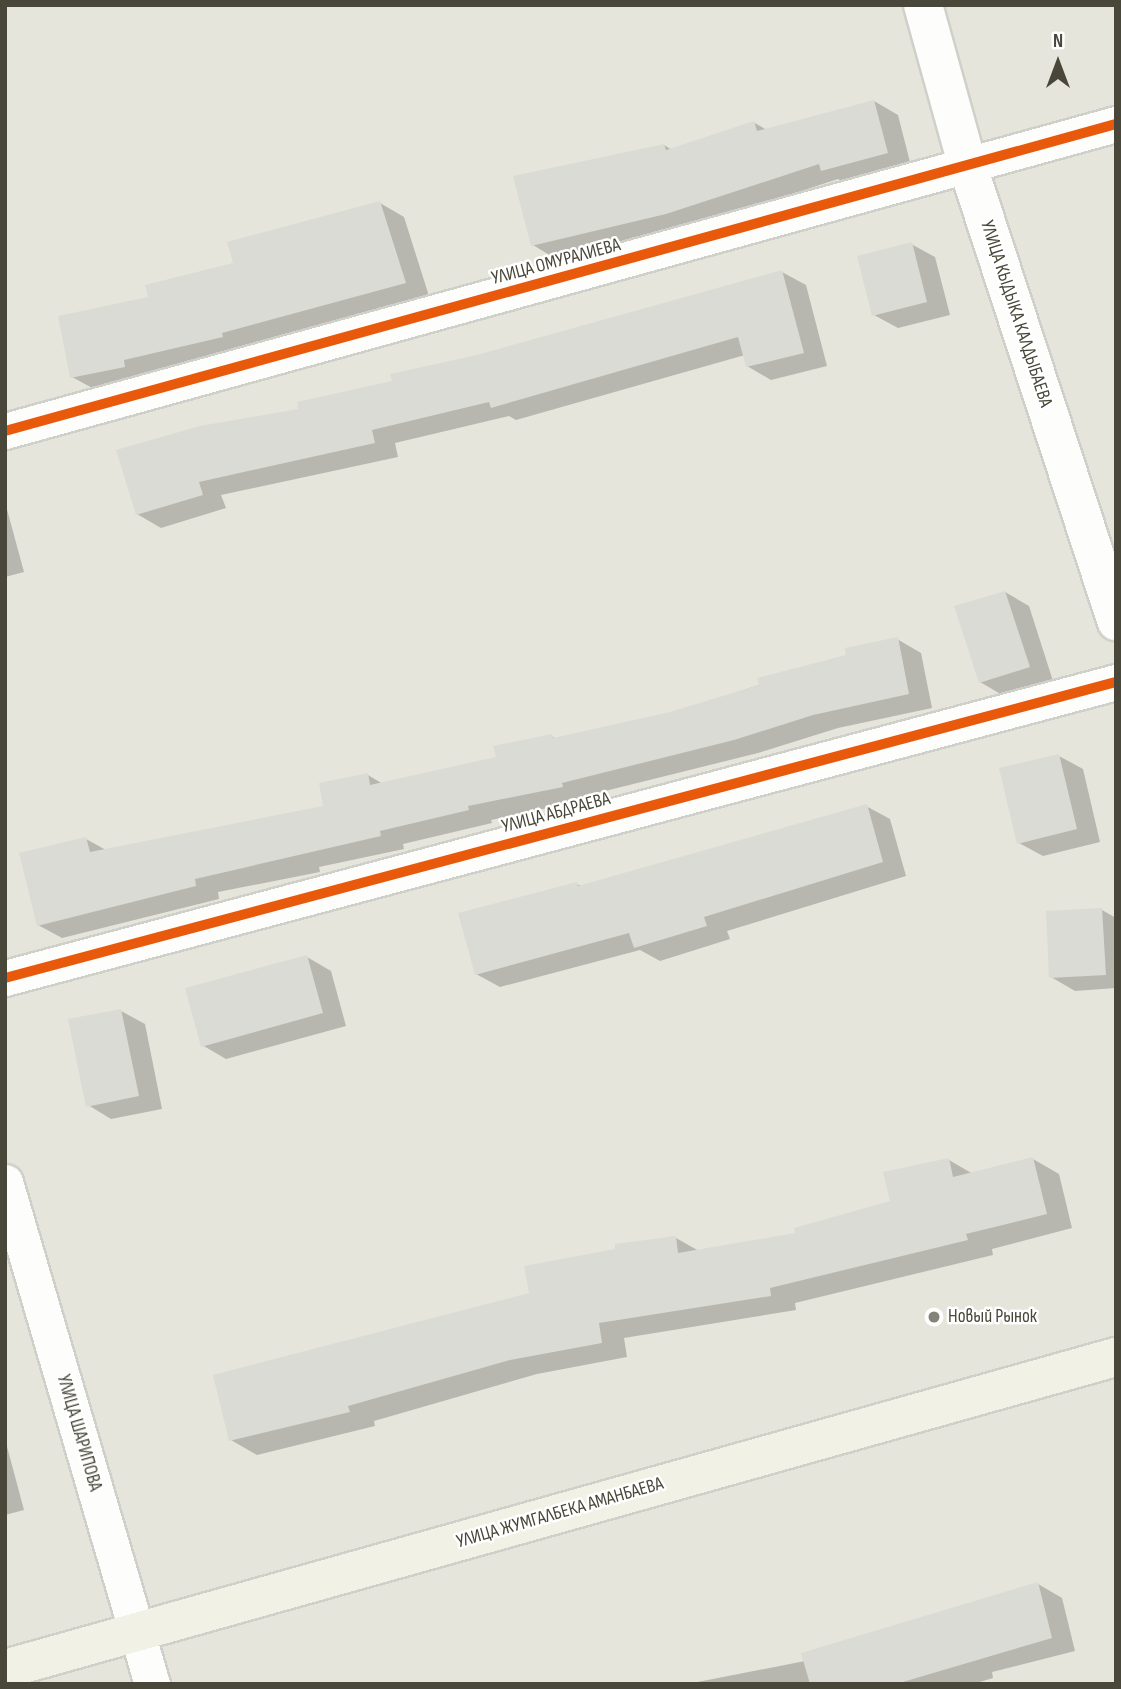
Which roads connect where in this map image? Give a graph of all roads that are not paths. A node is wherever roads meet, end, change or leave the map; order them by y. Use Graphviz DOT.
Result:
graph roads {
  1 [pos="923,5"];
  2 [pos="1116,124"];
  3 [pos="968,167"];
  4 [pos="5,431"];
  5 [pos="1116,621"];
  6 [pos="1116,682"];
  7 [pos="5,978"];
  8 [pos="5,1182"];
  9 [pos="1116,1357"];
  10 [pos="138,1632"];
  11 [pos="5,1669"];
  12 [pos="152,1684"];
  1 -- 3 [label="street, УЛИЦА КЫДЫКА КАЛДЫБАЕВА"];
  2 -- 3 [label="street, УЛИЦА ОМУРАЛИЕВА"];
  3 -- 4 [label="street, УЛИЦА ОМУРАЛИЕВА"];
  3 -- 5 [label="street, УЛИЦА КЫДЫКА КАЛДЫБАЕВА"];
  6 -- 7 [label="street, УЛИЦА АБДРАЕВА"];
  8 -- 10 [label="street, УЛИЦА ШАРИПОВА"];
  9 -- 10 [label="main road, УЛИЦА ЖУМГАЛБЕКА АМАНБАЕВА"];
  10 -- 11 [label="main road, УЛИЦА ЖУМГАЛБЕКА АМАНБАЕВА"];
  10 -- 12 [label="street, УЛИЦА ШАРИПОВА"];
}
